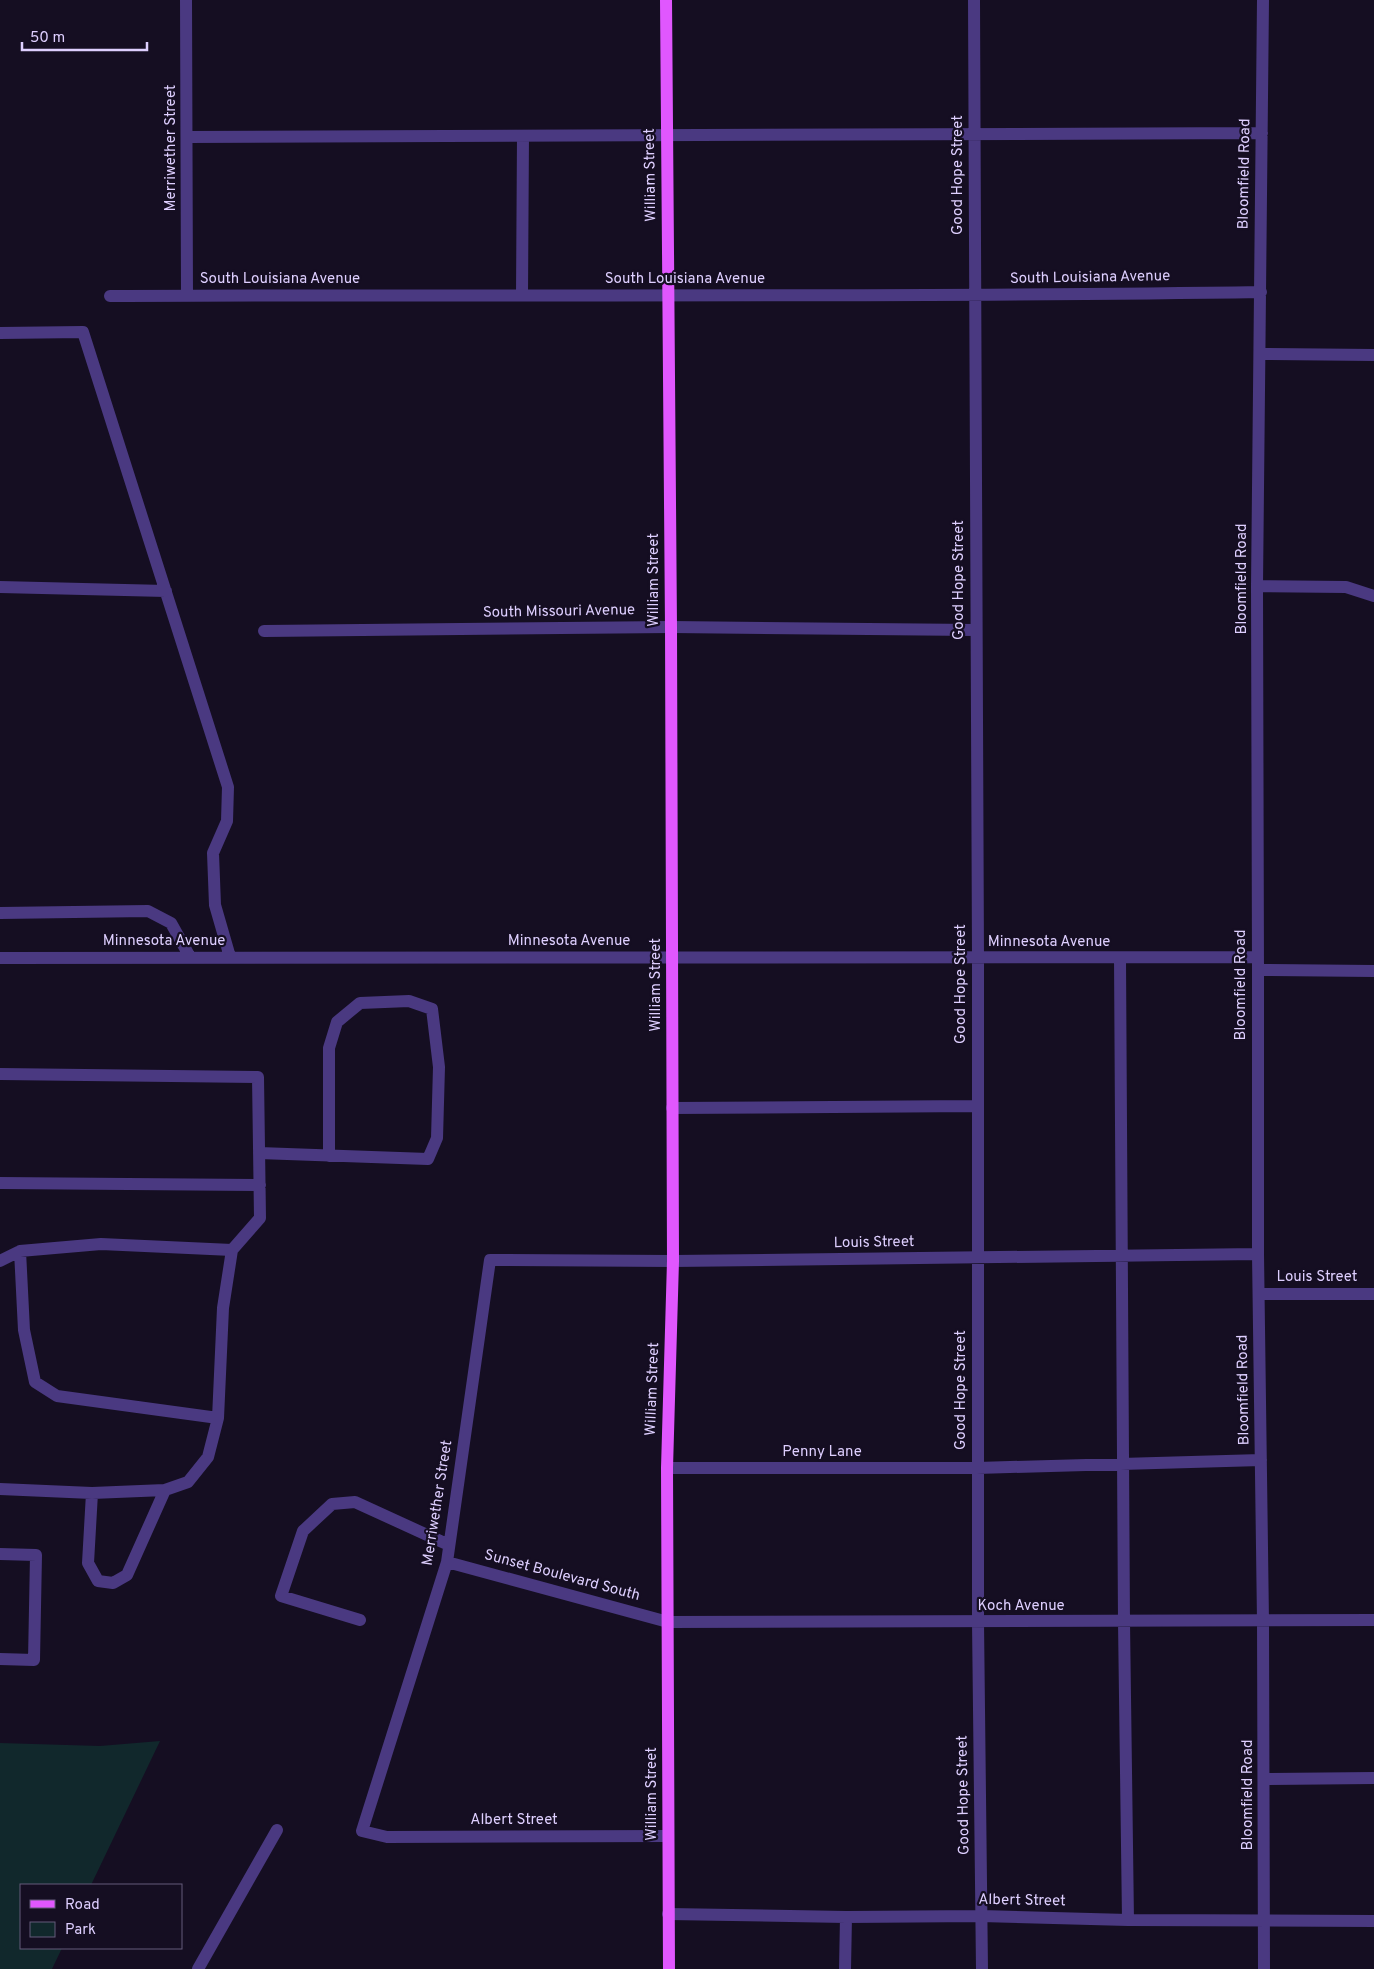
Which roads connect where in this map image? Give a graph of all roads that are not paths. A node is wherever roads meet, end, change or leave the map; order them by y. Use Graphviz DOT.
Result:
graph roads {
  1 [pos="186,0"];
  2 [pos="666,0"];
  3 [pos="974,0"];
  4 [pos="1263,0"];
  5 [pos="1262,133"];
  6 [pos="974,134"];
  7 [pos="523,136"];
  8 [pos="666,136"];
  9 [pos="187,137"];
  10 [pos="1261,292"];
  11 [pos="669,294"];
  12 [pos="522,295"];
  13 [pos="110,296"];
  14 [pos="188,296"];
  15 [pos="974,296"];
  16 [pos="0,333"];
  17 [pos="1260,354"];
  18 [pos="1374,354"];
  19 [pos="1257,586"];
  20 [pos="0,587"];
  21 [pos="166,591"];
  22 [pos="1374,596"];
  23 [pos="671,627"];
  24 [pos="975,630"];
  25 [pos="264,631"];
  26 [pos="0,913"];
  27 [pos="190,957"];
  28 [pos="230,957"];
  29 [pos="672,957"];
  30 [pos="1258,957"];
  31 [pos="0,958"];
  32 [pos="978,958"];
  33 [pos="1120,958"];
  34 [pos="1258,970"];
  35 [pos="1374,971"];
  36 [pos="0,1074"];
  37 [pos="976,1106"];
  38 [pos="672,1108"];
  39 [pos="260,1153"];
  40 [pos="329,1156"];
  41 [pos="0,1183"];
  42 [pos="260,1185"];
  43 [pos="232,1250"];
  44 [pos="20,1251"];
  45 [pos="1258,1254"];
  46 [pos="1123,1256"];
  47 [pos="977,1258"];
  48 [pos="490,1260"];
  49 [pos="0,1261"];
  50 [pos="673,1261"];
  51 [pos="1259,1294"];
  52 [pos="1374,1294"];
  53 [pos="218,1418"];
  54 [pos="1261,1460"];
  55 [pos="1123,1464"];
  56 [pos="667,1468"];
  57 [pos="977,1468"];
  58 [pos="0,1488"];
  59 [pos="165,1490"];
  60 [pos="92,1493"];
  61 [pos="449,1545"];
  62 [pos="0,1554"];
  63 [pos="447,1562"];
  64 [pos="360,1620"];
  65 [pos="1374,1620"];
  66 [pos="1263,1621"];
  67 [pos="668,1622"];
  68 [pos="978,1622"];
  69 [pos="1124,1622"];
  70 [pos="0,1659"];
  71 [pos="1374,1778"];
  72 [pos="1264,1779"];
  73 [pos="277,1830"];
  74 [pos="362,1830"];
  75 [pos="668,1836"];
  76 [pos="668,1914"];
  77 [pos="981,1916"];
  78 [pos="846,1917"];
  79 [pos="1128,1920"];
  80 [pos="1264,1921"];
  81 [pos="1374,1921"];
  82 [pos="198,1969"];
  83 [pos="669,1969"];
  84 [pos="845,1969"];
  85 [pos="982,1969"];
  86 [pos="1264,1969"];
  1 -- 9 [label="street, Merriwether Street"];
  2 -- 8 [label="main road, William Street"];
  3 -- 6 [label="street, Good Hope Street"];
  4 -- 5 [label="street, Bloomfield Road"];
  5 -- 6 [label="street"];
  5 -- 10 [label="street, Bloomfield Road"];
  6 -- 8 [label="street"];
  6 -- 15 [label="street, Good Hope Street"];
  7 -- 8 [label="street"];
  7 -- 9 [label="street"];
  7 -- 12 [label="street"];
  8 -- 11 [label="main road, William Street"];
  9 -- 14 [label="street, Merriwether Street"];
  10 -- 15 [label="street, South Louisiana Avenue"];
  10 -- 17 [label="street, Bloomfield Road"];
  11 -- 12 [label="street, South Louisiana Avenue"];
  11 -- 15 [label="street, South Louisiana Avenue"];
  11 -- 23 [label="main road, William Street"];
  12 -- 14 [label="street, South Louisiana Avenue"];
  13 -- 14 [label="street, South Louisiana Avenue"];
  15 -- 24 [label="street, Good Hope Street"];
  16 -- 21 [label="street"];
  17 -- 18 [label="street"];
  17 -- 19 [label="street, Bloomfield Road"];
  19 -- 22 [label="street"];
  19 -- 30 [label="street, Bloomfield Road"];
  20 -- 21 [label="street"];
  21 -- 28 [label="street"];
  23 -- 24 [label="street, South Missouri Avenue"];
  23 -- 25 [label="street, South Missouri Avenue"];
  23 -- 29 [label="main road, William Street"];
  24 -- 32 [label="street, Good Hope Street"];
  26 -- 27 [label="street"];
  27 -- 28 [label="street, Minnesota Avenue"];
  27 -- 31 [label="street, Minnesota Avenue"];
  28 -- 29 [label="street, Minnesota Avenue"];
  29 -- 32 [label="street, Minnesota Avenue"];
  29 -- 38 [label="main road, William Street"];
  30 -- 33 [label="street, Minnesota Avenue"];
  30 -- 34 [label="street, Bloomfield Road"];
  32 -- 33 [label="street, Minnesota Avenue"];
  32 -- 37 [label="street, Good Hope Street"];
  33 -- 46 [label="street"];
  34 -- 35 [label="street"];
  34 -- 45 [label="street, Bloomfield Road"];
  36 -- 39 [label="street"];
  37 -- 38 [label="street"];
  37 -- 47 [label="street, Good Hope Street"];
  38 -- 50 [label="main road, William Street"];
  39 -- 40 [label="street"];
  39 -- 42 [label="street"];
  40 -- 40 [label="street"];
  41 -- 42 [label="street"];
  42 -- 43 [label="street"];
  43 -- 44 [label="street"];
  43 -- 53 [label="street"];
  44 -- 49 [label="street"];
  44 -- 53 [label="street"];
  45 -- 46 [label="street, Louis Street"];
  45 -- 51 [label="street, Bloomfield Road"];
  46 -- 47 [label="street, Louis Street"];
  46 -- 55 [label="street"];
  47 -- 50 [label="street, Louis Street"];
  47 -- 57 [label="street, Good Hope Street"];
  48 -- 50 [label="street, Louis Street"];
  48 -- 61 [label="street, Merriwether Street"];
  50 -- 56 [label="main road, William Street"];
  51 -- 52 [label="street, Louis Street"];
  51 -- 54 [label="street, Bloomfield Road"];
  53 -- 59 [label="street"];
  54 -- 55 [label="street, Penny Lane"];
  54 -- 66 [label="street, Bloomfield Road"];
  55 -- 57 [label="street, Penny Lane"];
  55 -- 69 [label="street"];
  56 -- 57 [label="street, Penny Lane"];
  56 -- 67 [label="main road, William Street"];
  57 -- 68 [label="street, Good Hope Street"];
  58 -- 60 [label="street"];
  59 -- 60 [label="street"];
  59 -- 60 [label="street"];
  61 -- 63 [label="street, Merriwether Street"];
  61 -- 64 [label="street"];
  62 -- 70 [label="street"];
  63 -- 67 [label="street, Sunset Boulevard South"];
  63 -- 74 [label="street, Merriwether Street"];
  65 -- 66 [label="street, Koch Avenue"];
  66 -- 69 [label="street, Koch Avenue"];
  66 -- 72 [label="street, Bloomfield Road"];
  67 -- 68 [label="street, Koch Avenue"];
  67 -- 75 [label="main road, William Street"];
  68 -- 69 [label="street, Koch Avenue"];
  68 -- 77 [label="street, Good Hope Street"];
  69 -- 79 [label="street"];
  71 -- 72 [label="street"];
  72 -- 80 [label="street, Bloomfield Road"];
  73 -- 82 [label="street"];
  74 -- 75 [label="street, Albert Street"];
  75 -- 76 [label="main road, William Street"];
  76 -- 78 [label="street, Albert Street"];
  76 -- 83 [label="main road, William Street"];
  77 -- 78 [label="street, Albert Street"];
  77 -- 79 [label="street, Albert Street"];
  77 -- 85 [label="street, Good Hope Street"];
  78 -- 84 [label="street"];
  79 -- 80 [label="street, Albert Street"];
  80 -- 81 [label="street, Albert Street"];
  80 -- 86 [label="street, Bloomfield Road"];
}
